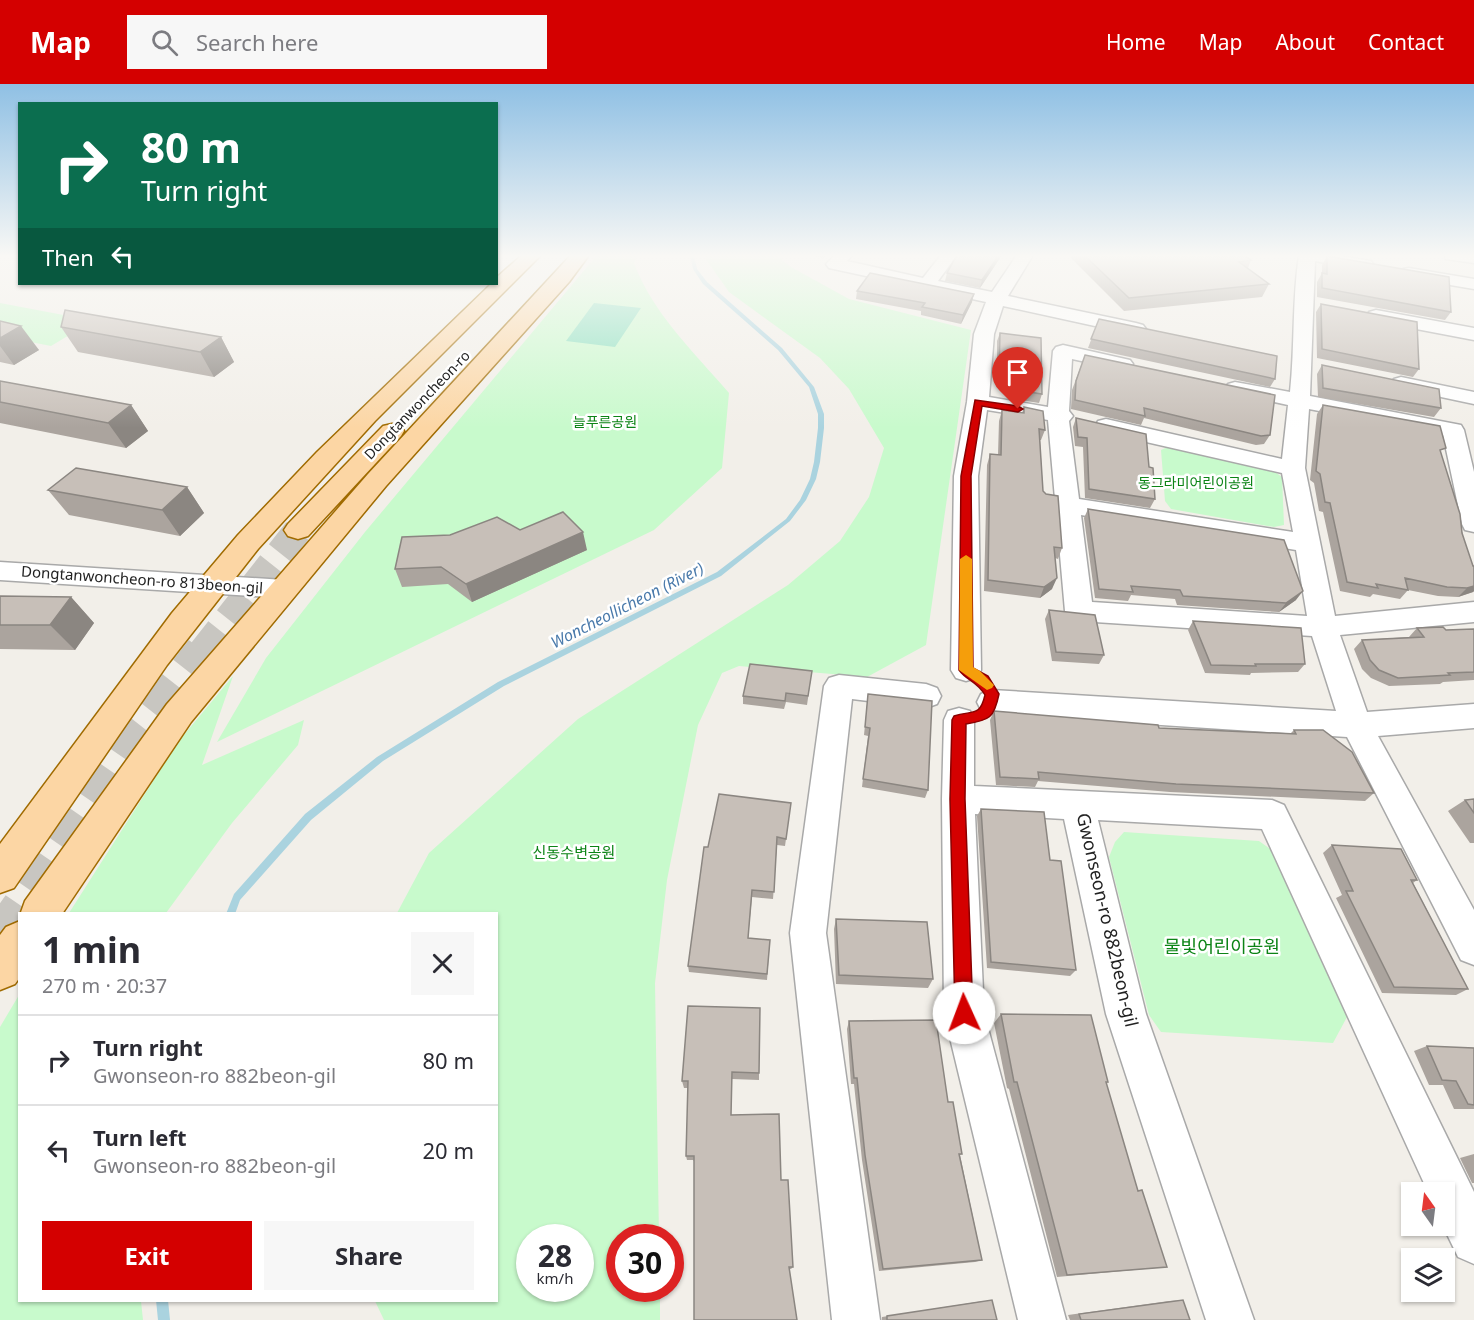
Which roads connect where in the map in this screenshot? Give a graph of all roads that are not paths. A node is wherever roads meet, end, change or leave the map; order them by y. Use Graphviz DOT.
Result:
graph roads {
  1 [pos="472,313"];
  2 [pos="505,313"];
  3 [pos="530,313"];
  4 [pos="992,313"];
  5 [pos="1057,313"];
  6 [pos="1303,313"];
  7 [pos="1360,313"];
  8 [pos="1155,333"];
  9 [pos="1474,334"];
  10 [pos="1280,359"];
  11 [pos="1303,363"];
  12 [pos="1142,368"];
  13 [pos="1326,368"];
  14 [pos="1383,380"];
  15 [pos="1209,383"];
  16 [pos="1474,398"];
  17 [pos="978,402"];
  18 [pos="1299,402"];
  19 [pos="1058,415"];
  20 [pos="1293,468"];
  21 [pos="1066,505"];
  22 [pos="1474,524"];
  23 [pos="298,530"];
  24 [pos="1307,543"];
  25 [pos="0,571"];
  26 [pos="211,586"];
  27 [pos="285,588"];
  28 [pos="1474,612"];
  29 [pos="1323,627"];
  30 [pos="966,670"];
  31 [pos="926,696"];
  32 [pos="976,711"];
  33 [pos="1474,716"];
  34 [pos="1356,725"];
  35 [pos="958,799"];
  36 [pos="1078,806"];
  37 [pos="0,875"];
  38 [pos="40,912"];
  39 [pos="18,944"];
  40 [pos="1474,947"];
  41 [pos="0,969"];
  42 [pos="1474,1241"];
  43 [pos="856,1320"];
  44 [pos="1042,1320"];
  45 [pos="1230,1320"];
  1 -- 26 [label="main road"];
  2 -- 23 [label="main road, Dongtanwoncheon-ro"];
  3 -- 27 [label="main road"];
  4 -- 17 [label="street"];
  5 -- 8 [label="street"];
  6 -- 11 [label="street"];
  7 -- 9 [label="street"];
  10 -- 11 [label="street"];
  11 -- 13 [label="street"];
  11 -- 18 [label="street"];
  12 -- 19 [label="street"];
  14 -- 16 [label="street"];
  15 -- 18 [label="street"];
  17 -- 19 [label="street"];
  17 -- 30 [label="street"];
  18 -- 20 [label="street"];
  18 -- 22 [label="street"];
  19 -- 20 [label="street"];
  19 -- 21 [label="street"];
  20 -- 24 [label="street"];
  21 -- 24 [label="street"];
  21 -- 29 [label="street"];
  24 -- 29 [label="street"];
  25 -- 26 [label="street, Dongtanwoncheon-ro 813beon-gil"];
  26 -- 27 [label="street, Dongtanwoncheon-ro 813beon-gil"];
  26 -- 37 [label="main road"];
  27 -- 38 [label="main road"];
  28 -- 29 [label="street"];
  29 -- 34 [label="street"];
  30 -- 31 [label="street"];
  30 -- 32 [label="street"];
  31 -- 32 [label="street"];
  31 -- 43 [label="street"];
  32 -- 34 [label="street"];
  32 -- 35 [label="street"];
  33 -- 34 [label="street"];
  34 -- 40 [label="street"];
  35 -- 36 [label="street"];
  35 -- 44 [label="street"];
  36 -- 42 [label="street, Gwonseon-ro 882beon-gil"];
  36 -- 45 [label="street, Gwonseon-ro 882beon-gil"];
  39 -- 41 [label="main road"];
}
